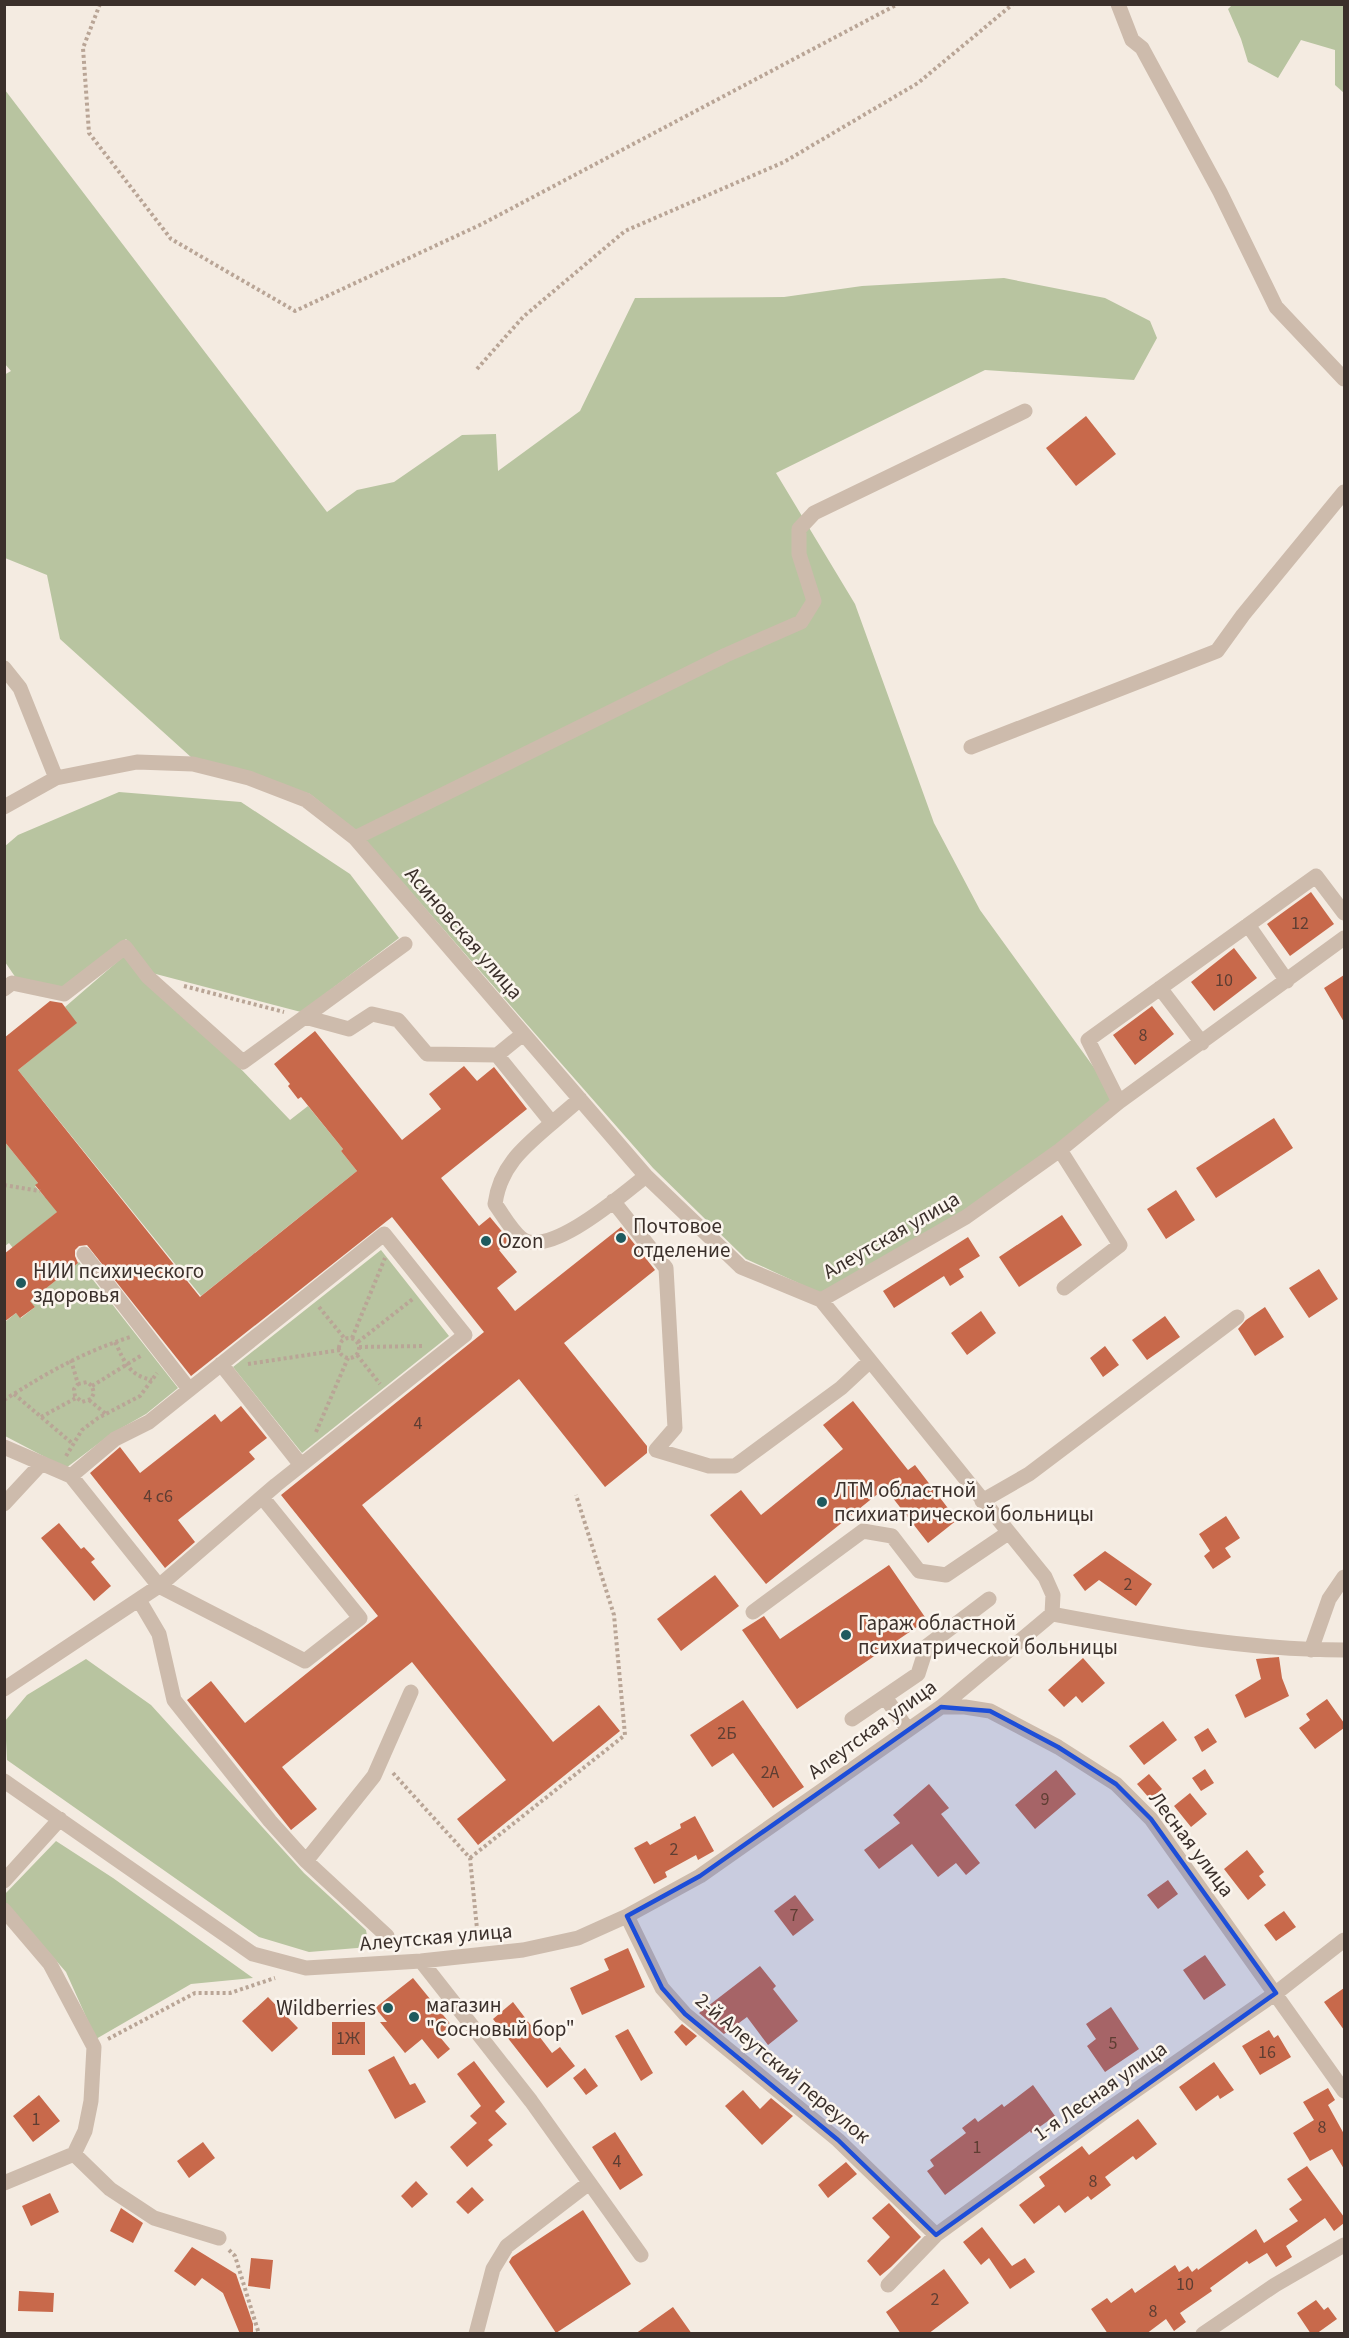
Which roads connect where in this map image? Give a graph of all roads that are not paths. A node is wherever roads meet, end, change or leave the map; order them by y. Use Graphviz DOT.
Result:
graph roads {
  1 [pos="1118,4"];
  2 [pos="1344,379"];
  3 [pos="1025,411"];
  4 [pos="1344,492"];
  5 [pos="4,669"];
  6 [pos="971,747"];
  7 [pos="56,778"];
  8 [pos="4,807"];
  9 [pos="355,838"];
  10 [pos="1344,913"];
  11 [pos="1248,925"];
  12 [pos="1344,938"];
  13 [pos="405,944"];
  14 [pos="1287,981"];
  15 [pos="7,982"];
  16 [pos="1160,988"];
  17 [pos="305,1017"];
  18 [pos="523,1034"];
  19 [pos="1202,1043"];
  20 [pos="497,1055"];
  21 [pos="580,1099"];
  22 [pos="1119,1102"];
  23 [pos="552,1123"];
  24 [pos="1060,1150"];
  25 [pos="646,1176"];
  26 [pos="613,1201"];
  27 [pos="84,1254"];
  28 [pos="1064,1288"];
  29 [pos="821,1300"];
  30 [pos="1237,1317"];
  31 [pos="870,1361"];
  32 [pos="223,1366"];
  33 [pos="189,1389"];
  34 [pos="4,1447"];
  35 [pos="42,1463"];
  36 [pos="301,1465"];
  37 [pos="64,1473"];
  38 [pos="262,1497"];
  39 [pos="982,1501"];
  40 [pos="4,1504"];
  41 [pos="1008,1533"];
  42 [pos="1344,1577"];
  43 [pos="159,1586"];
  44 [pos="989,1599"];
  45 [pos="139,1600"];
  46 [pos="753,1612"];
  47 [pos="1052,1614"];
  48 [pos="1311,1650"];
  49 [pos="1344,1650"];
  50 [pos="4,1689"];
  51 [pos="411,1692"];
  52 [pos="885,1697"];
  53 [pos="941,1707"];
  54 [pos="852,1719"];
  55 [pos="908,1730"];
  56 [pos="4,1781"];
  57 [pos="60,1819"];
  58 [pos="306,1861"];
  59 [pos="4,1881"];
  60 [pos="4,1910"];
  61 [pos="627,1916"];
  62 [pos="387,1936"];
  63 [pos="1344,1940"];
  64 [pos="421,1961"];
  65 [pos="1276,1993"];
  66 [pos="1344,2091"];
  67 [pos="74,2154"];
  68 [pos="4,2183"];
  69 [pos="589,2183"];
  70 [pos="936,2235"];
  71 [pos="219,2238"];
  72 [pos="1344,2245"];
  73 [pos="641,2255"];
  74 [pos="888,2285"];
  75 [pos="476,2334"];
  76 [pos="1203,2334"];
  1 -- 2 [label="street"];
  3 -- 9 [label="street"];
  4 -- 6 [label="street"];
  5 -- 7 [label="street"];
  7 -- 8 [label="street, Асиновская улица"];
  7 -- 9 [label="street, Асиновская улица"];
  9 -- 18 [label="street, Асиновская улица"];
  10 -- 11 [label="street"];
  11 -- 14 [label="street"];
  11 -- 16 [label="street"];
  12 -- 14 [label="street, Алеутская улица"];
  13 -- 17 [label="street"];
  14 -- 19 [label="street, Алеутская улица"];
  15 -- 17 [label="street"];
  16 -- 19 [label="street"];
  16 -- 22 [label="street"];
  17 -- 20 [label="street"];
  18 -- 20 [label="street"];
  18 -- 21 [label="street, Асиновская улица"];
  19 -- 22 [label="street, Алеутская улица"];
  20 -- 23 [label="street"];
  21 -- 23 [label="street"];
  21 -- 25 [label="street, Асиновская улица"];
  22 -- 24 [label="street, Алеутская улица"];
  23 -- 26 [label="street"];
  24 -- 28 [label="street"];
  24 -- 29 [label="street, Алеутская улица"];
  25 -- 26 [label="street"];
  25 -- 29 [label="street, Асиновская улица"];
  26 -- 31 [label="street"];
  27 -- 33 [label="street"];
  29 -- 31 [label="street, Алеутская улица"];
  30 -- 39 [label="street"];
  31 -- 39 [label="street, Алеутская улица"];
  32 -- 33 [label="street"];
  32 -- 36 [label="street"];
  32 -- 36 [label="street"];
  33 -- 37 [label="street"];
  34 -- 35 [label="street"];
  35 -- 37 [label="street"];
  35 -- 40 [label="street"];
  36 -- 38 [label="street"];
  37 -- 43 [label="street"];
  38 -- 43 [label="street"];
  38 -- 43 [label="street"];
  39 -- 41 [label="street, Алеутская улица"];
  41 -- 46 [label="street"];
  41 -- 47 [label="street, Алеутская улица"];
  42 -- 48 [label="street"];
  43 -- 45 [label="street"];
  44 -- 52 [label="street"];
  45 -- 50 [label="street"];
  45 -- 58 [label="street"];
  47 -- 48 [label="street"];
  47 -- 53 [label="street, Алеутская улица"];
  48 -- 49 [label="street"];
  51 -- 58 [label="street"];
  52 -- 54 [label="street"];
  52 -- 55 [label="street"];
  53 -- 55 [label="street, Алеутская улица"];
  53 -- 65 [label="street, Лесная улица"];
  55 -- 61 [label="street, Алеутская улица"];
  56 -- 57 [label="street, Алеутская улица"];
  57 -- 59 [label="street"];
  57 -- 64 [label="street, Алеутская улица"];
  58 -- 62 [label="street"];
  60 -- 67 [label="street"];
  61 -- 64 [label="street, Алеутская улица"];
  61 -- 70 [label="street, 2-й Алеутский переулок"];
  63 -- 65 [label="street, 1-я Лесная улица"];
  64 -- 69 [label="street"];
  65 -- 66 [label="street, Лесная улица"];
  65 -- 70 [label="street, 1-я Лесная улица"];
  67 -- 68 [label="street"];
  67 -- 71 [label="street"];
  69 -- 73 [label="street"];
  69 -- 75 [label="street"];
  70 -- 74 [label="street, 1-я Лесная улица"];
  72 -- 76 [label="street"];
}
